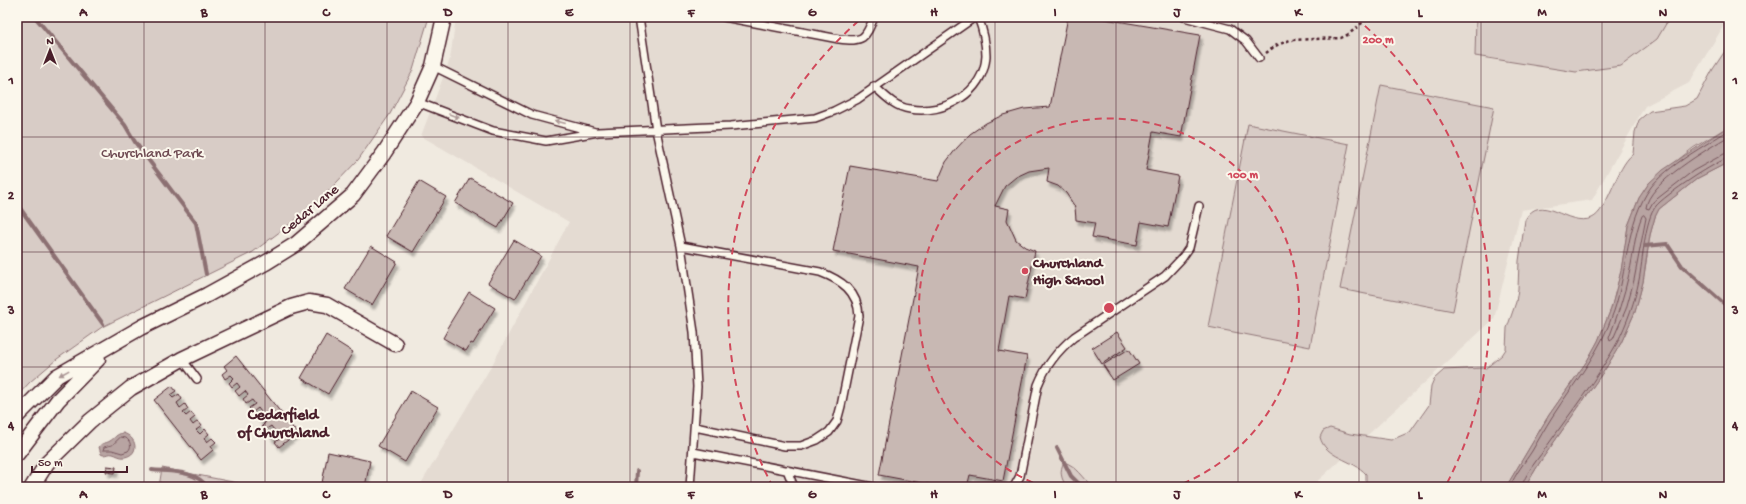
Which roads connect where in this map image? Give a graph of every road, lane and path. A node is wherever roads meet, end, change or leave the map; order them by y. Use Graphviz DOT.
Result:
graph roads {
  1 [pos="444,17"];
  2 [pos="639,17"];
  3 [pos="724,17"];
  4 [pos="874,17"];
  5 [pos="975,17"];
  6 [pos="978,17"];
  7 [pos="1184,17"];
  8 [pos="1369,17"];
  9 [pos="1259,58"];
  10 [pos="433,66"];
  11 [pos="874,86"];
  12 [pos="417,102"];
  13 [pos="656,130"];
  14 [pos="598,132"];
  15 [pos="1199,206"];
  16 [pos="680,246"];
  17 [pos="395,344"];
  18 [pos="110,347"];
  19 [pos="182,359"];
  20 [pos="197,379"];
  21 [pos="17,416"];
  22 [pos="695,427"];
  23 [pos="693,452"];
  24 [pos="17,454"];
  25 [pos="788,470"];
  26 [pos="32,487"];
  27 [pos="690,487"];
  28 [pos="794,487"];
  29 [pos="873,487"];
  30 [pos="1014,487"];
  1 -- 10 [label="street, Cedar Lane"];
  2 -- 13 [label="lane"];
  3 -- 4 [label="lane"];
  5 -- 11 [label="lane"];
  6 -- 11 [label="lane"];
  7 -- 9 [label="lane"];
  8 -- 9 [label="path"];
  10 -- 12 [label="street, Cedar Lane"];
  14 -- 10 [label="lane, one-way"];
  11 -- 13 [label="lane"];
  12 -- 14 [label="lane, one-way"];
  12 -- 18 [label="street, Cedar Lane"];
  13 -- 14 [label="lane"];
  13 -- 16 [label="lane"];
  15 -- 30 [label="lane"];
  16 -- 22 [label="lane"];
  16 -- 22 [label="lane"];
  17 -- 19 [label="street"];
  18 -- 21 [label="street, Cedar Lane, one-way"];
  18 -- 24 [label="street, Cedar Lane"];
  19 -- 20 [label="lane"];
  19 -- 26 [label="street"];
  22 -- 23 [label="lane"];
  23 -- 25 [label="lane"];
  23 -- 27 [label="lane"];
  25 -- 28 [label="lane"];
  25 -- 29 [label="lane"];
}
